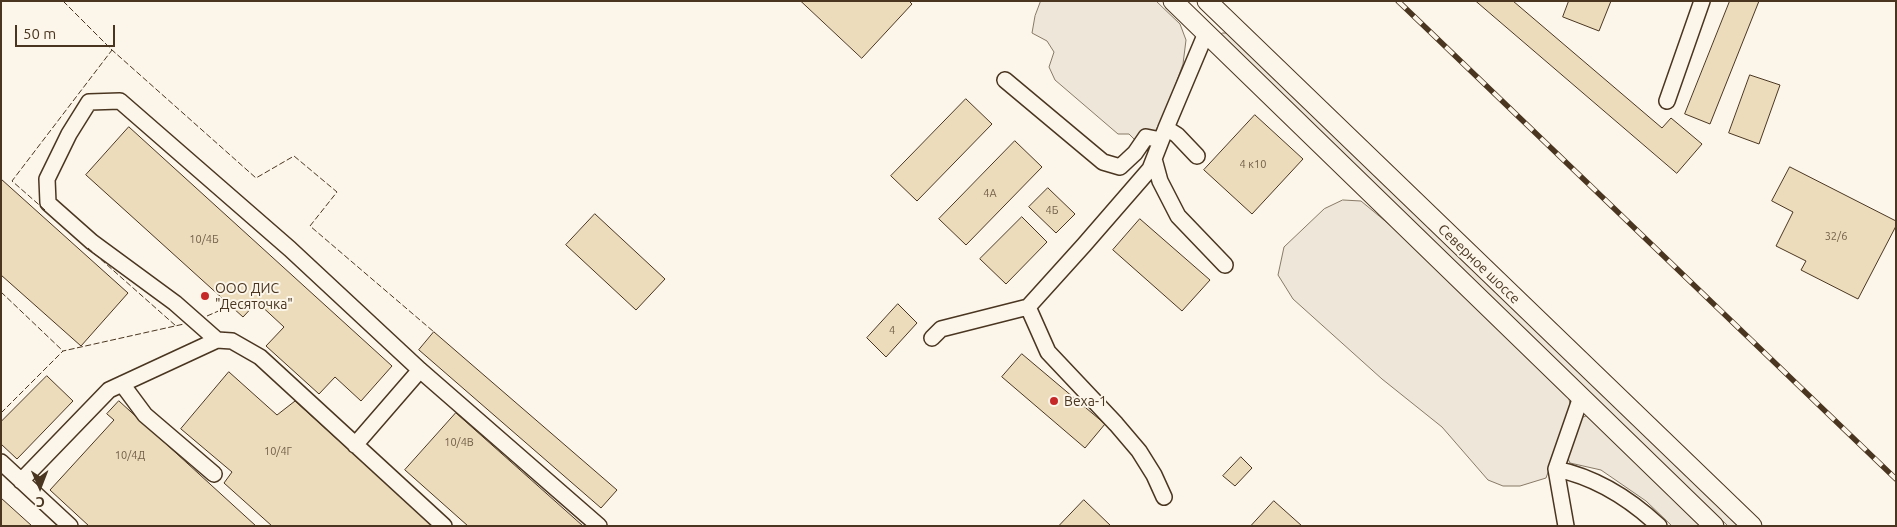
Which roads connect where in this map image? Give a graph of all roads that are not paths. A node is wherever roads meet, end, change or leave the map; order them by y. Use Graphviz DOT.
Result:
graph roads {
  1 [pos="1174,1"];
  2 [pos="1207,1"];
  3 [pos="1702,1"];
  4 [pos="1223,17"];
  5 [pos="1206,33"];
  6 [pos="1005,80"];
  7 [pos="1667,101"];
  8 [pos="1163,134"];
  9 [pos="1197,156"];
  10 [pos="1154,159"];
  11 [pos="1225,265"];
  12 [pos="1028,307"];
  13 [pos="932,338"];
  14 [pos="217,340"];
  15 [pos="420,370"];
  16 [pos="122,384"];
  17 [pos="1581,397"];
  18 [pos="355,445"];
  19 [pos="1,462"];
  20 [pos="1556,469"];
  21 [pos="214,474"];
  22 [pos="21,481"];
  23 [pos="1164,497"];
  24 [pos="70,526"];
  25 [pos="444,526"];
  26 [pos="599,526"];
  27 [pos="1566,526"];
  28 [pos="1659,526"];
  29 [pos="1714,526"];
  30 [pos="1752,526"];
  1 -- 5 [label="main road, Северное шоссе"];
  2 -- 4 [label="main road, Северное шоссе"];
  3 -- 7 [label="lane"];
  4 -- 5 [label="main road"];
  4 -- 30 [label="main road, Северное шоссе"];
  5 -- 8 [label="lane"];
  5 -- 17 [label="main road, Северное шоссе"];
  6 -- 8 [label="lane"];
  8 -- 9 [label="lane"];
  8 -- 10 [label="lane"];
  10 -- 11 [label="lane"];
  10 -- 12 [label="lane"];
  12 -- 13 [label="lane"];
  12 -- 23 [label="lane"];
  14 -- 15 [label="lane"];
  14 -- 16 [label="lane"];
  14 -- 18 [label="lane"];
  15 -- 18 [label="lane"];
  15 -- 26 [label="lane"];
  16 -- 21 [label="lane"];
  16 -- 22 [label="lane"];
  17 -- 20 [label="lane"];
  17 -- 29 [label="main road, Северное шоссе"];
  18 -- 25 [label="lane"];
  19 -- 22 [label="lane"];
  20 -- 27 [label="lane"];
  20 -- 28 [label="lane"];
  22 -- 24 [label="lane"];
}
